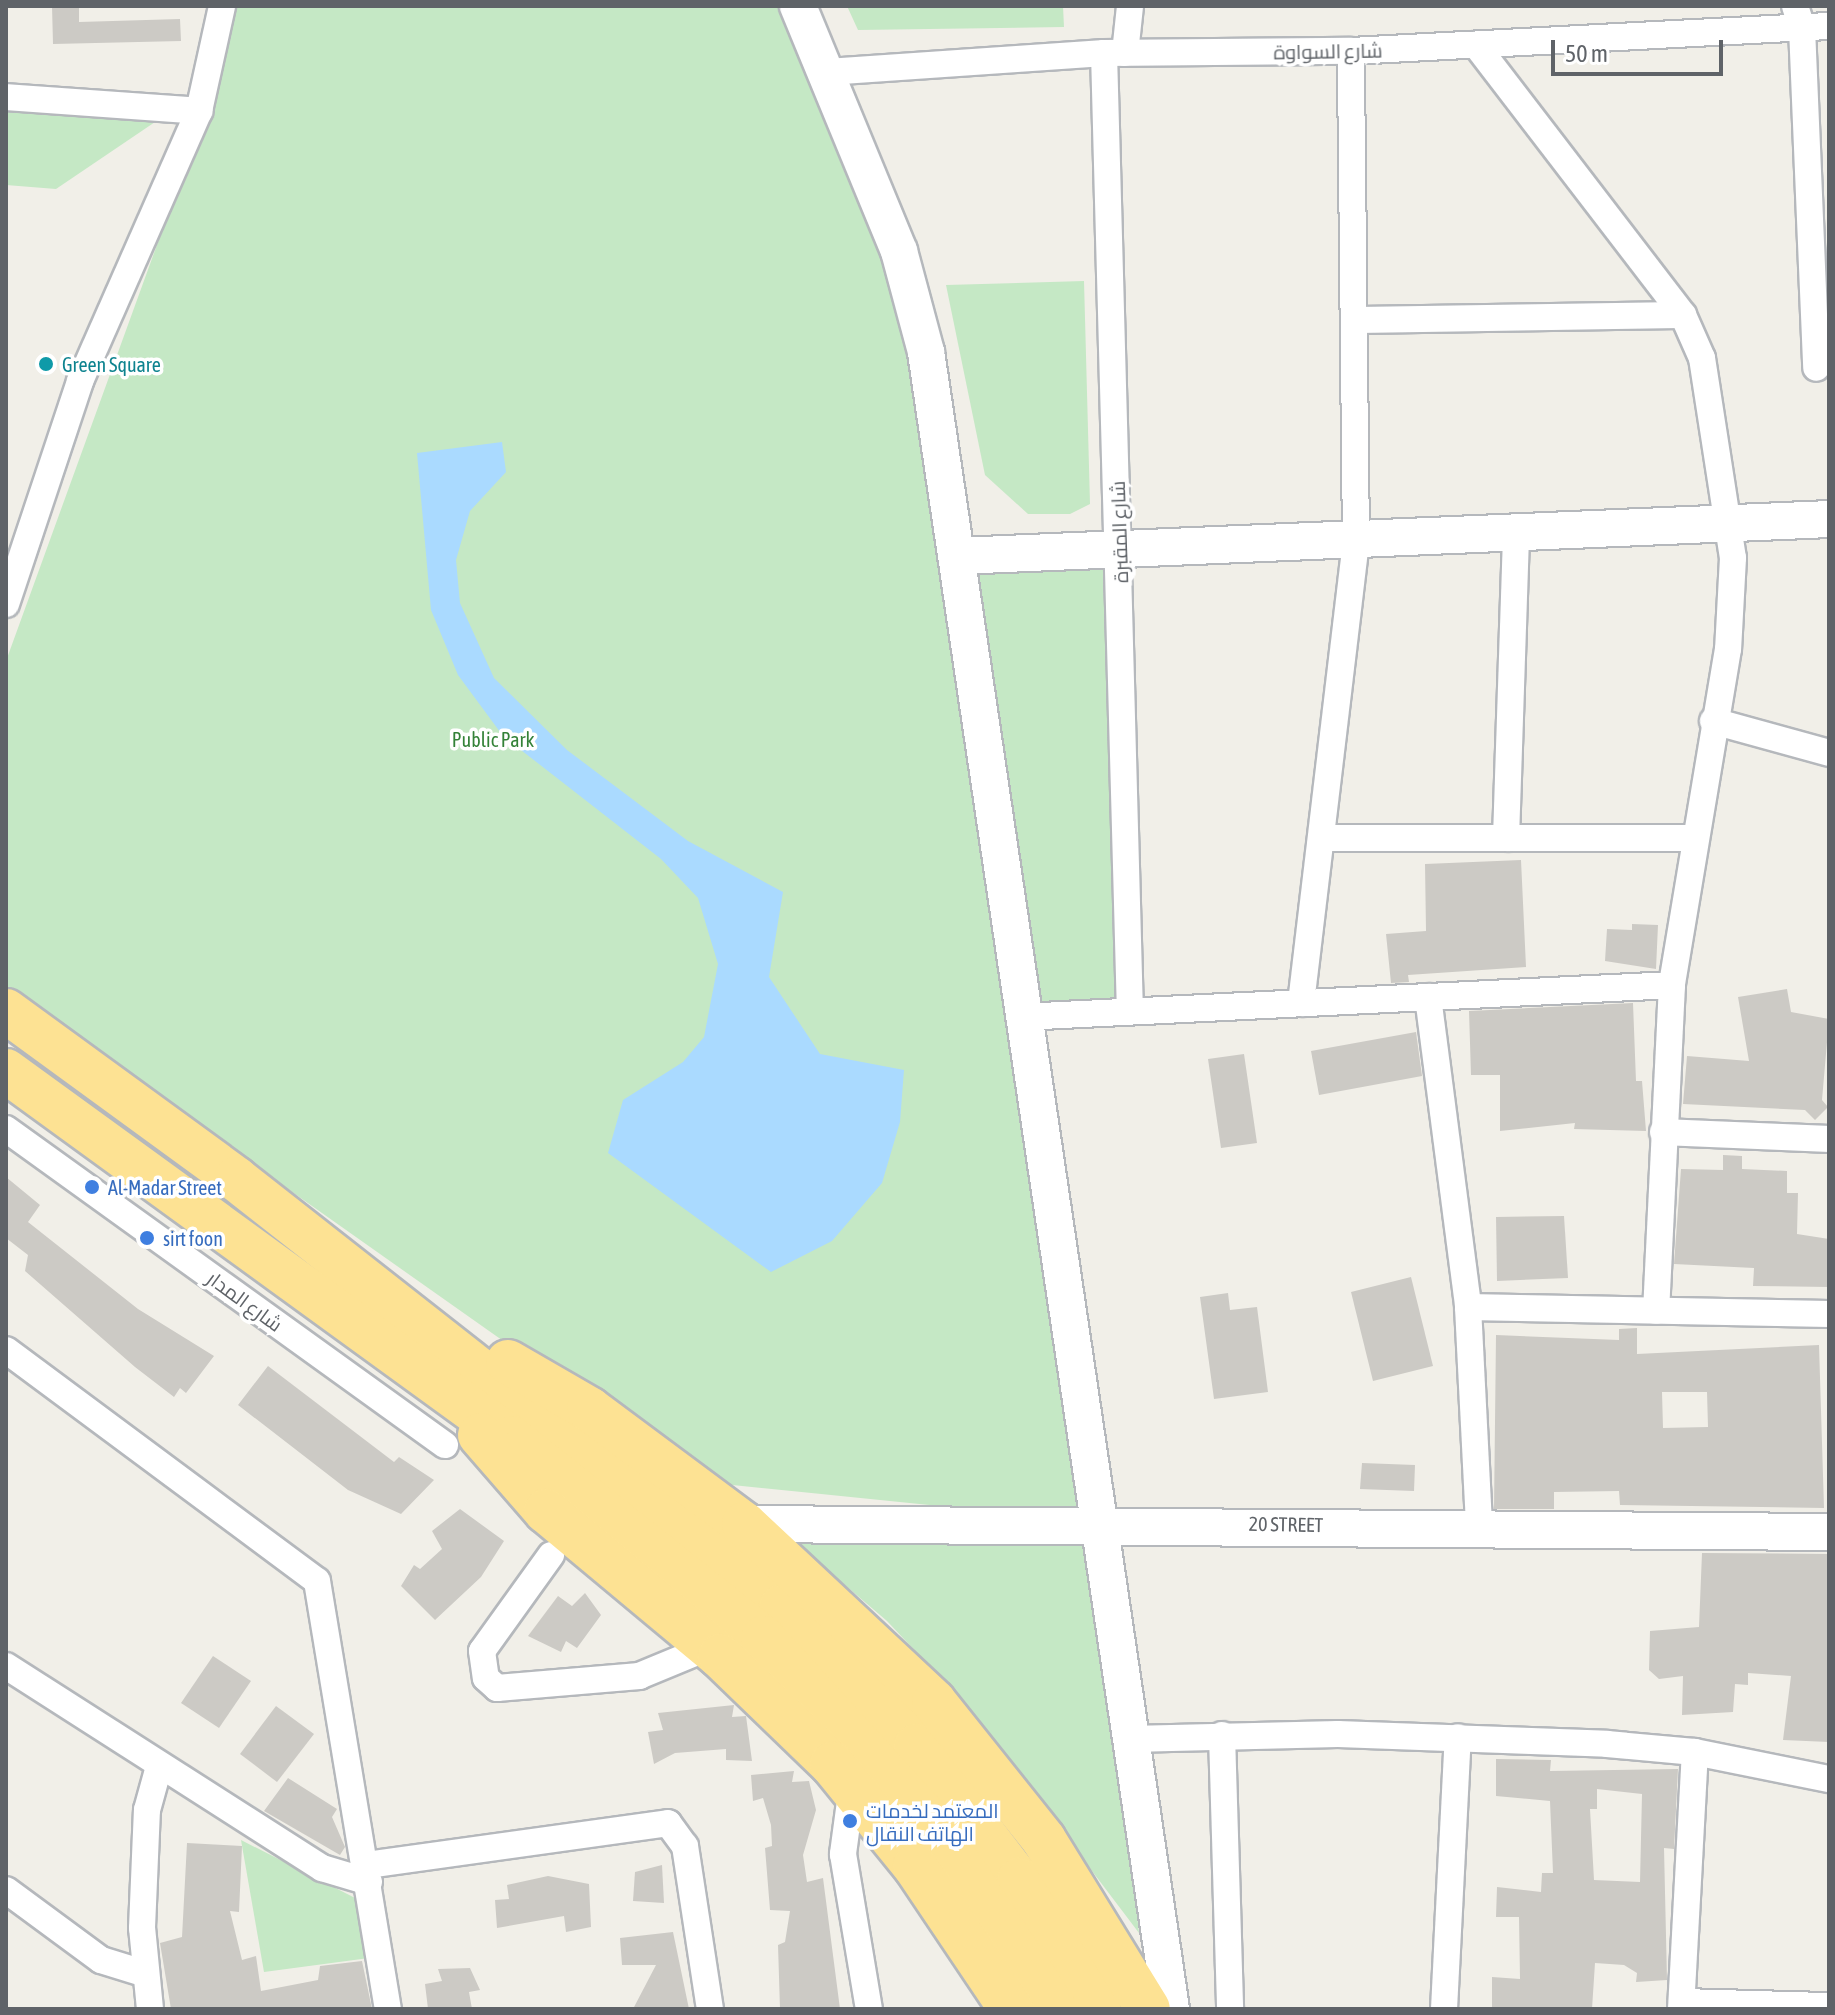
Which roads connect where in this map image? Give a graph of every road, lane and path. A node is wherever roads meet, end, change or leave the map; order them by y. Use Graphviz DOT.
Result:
graph roads {
  1 [pos="222,6"];
  2 [pos="798,6"];
  3 [pos="1130,6"];
  4 [pos="1799,17"];
  5 [pos="1829,26"];
  6 [pos="1476,45"];
  7 [pos="1351,51"];
  8 [pos="1115,53"];
  9 [pos="827,72"];
  10 [pos="6,97"];
  11 [pos="199,111"];
  12 [pos="1819,197"];
  13 [pos="1683,315"];
  14 [pos="1355,320"];
  15 [pos="1816,368"];
  16 [pos="1829,519"];
  17 [pos="1727,525"];
  18 [pos="1516,536"];
  19 [pos="1356,545"];
  20 [pos="1120,548"];
  21 [pos="958,556"];
  22 [pos="6,604"];
  23 [pos="1713,721"];
  24 [pos="1829,753"];
  25 [pos="1321,838"];
  26 [pos="1506,838"];
  27 [pos="1693,838"];
  28 [pos="1672,985"];
  29 [pos="1428,997"];
  30 [pos="1301,1003"];
  31 [pos="6,1011"];
  32 [pos="1130,1011"];
  33 [pos="1021,1017"];
  34 [pos="6,1071"];
  35 [pos="6,1129"];
  36 [pos="1663,1132"];
  37 [pos="1829,1139"];
  38 [pos="1468,1307"];
  39 [pos="1656,1311"];
  40 [pos="1829,1314"];
  41 [pos="441,1338"];
  42 [pos="6,1350"];
  43 [pos="458,1398"];
  44 [pos="445,1445"];
  45 [pos="1097,1522"];
  46 [pos="744,1524"];
  47 [pos="1479,1527"];
  48 [pos="1829,1532"];
  49 [pos="551,1555"];
  50 [pos="709,1647"];
  51 [pos="6,1666"];
  52 [pos="1222,1735"];
  53 [pos="1458,1737"];
  54 [pos="1130,1739"];
  55 [pos="1695,1752"];
  56 [pos="158,1770"];
  57 [pos="1829,1779"];
  58 [pos="852,1787"];
  59 [pos="368,1873"];
  60 [pos="6,1890"];
  61 [pos="143,1973"];
  62 [pos="1682,2006"];
  63 [pos="1829,2006"];
  64 [pos="1004,2008"];
  65 [pos="150,2009"];
  66 [pos="388,2009"];
  67 [pos="710,2009"];
  68 [pos="869,2009"];
  69 [pos="1055,2009"];
  70 [pos="1099,2009"];
  71 [pos="1148,2009"];
  72 [pos="1171,2009"];
  73 [pos="1230,2009"];
  74 [pos="1444,2009"];
  1 -- 11 [label="street"];
  2 -- 9 [label="street"];
  3 -- 8 [label="street, شارع المقبرة"];
  4 -- 5 [label="street, شارع السواوة"];
  4 -- 6 [label="street, شارع السواوة"];
  4 -- 12 [label="street"];
  6 -- 7 [label="street, شارع السواوة"];
  6 -- 13 [label="street"];
  7 -- 8 [label="street, شارع السواوة"];
  7 -- 14 [label="street"];
  8 -- 9 [label="street, شارع السواوة"];
  8 -- 20 [label="street, شارع المقبرة"];
  9 -- 21 [label="street"];
  10 -- 11 [label="street"];
  11 -- 22 [label="street"];
  12 -- 15 [label="street"];
  13 -- 14 [label="street"];
  13 -- 17 [label="street"];
  14 -- 19 [label="street"];
  16 -- 17 [label="street"];
  17 -- 18 [label="street"];
  17 -- 23 [label="street"];
  18 -- 19 [label="street"];
  18 -- 26 [label="street"];
  19 -- 20 [label="street"];
  19 -- 25 [label="street"];
  20 -- 21 [label="street"];
  20 -- 32 [label="street, شارع المقبرة"];
  21 -- 33 [label="street"];
  23 -- 24 [label="street"];
  23 -- 27 [label="street"];
  25 -- 26 [label="street"];
  25 -- 30 [label="street"];
  26 -- 27 [label="street"];
  27 -- 28 [label="street"];
  28 -- 29 [label="street"];
  28 -- 36 [label="street"];
  29 -- 30 [label="street"];
  29 -- 38 [label="street"];
  30 -- 32 [label="street"];
  31 -- 41 [label="highway"];
  32 -- 33 [label="street"];
  33 -- 45 [label="street"];
  34 -- 43 [label="highway"];
  35 -- 44 [label="street, شارع المدار"];
  36 -- 37 [label="street"];
  36 -- 39 [label="street"];
  38 -- 39 [label="street"];
  38 -- 47 [label="street"];
  39 -- 40 [label="street"];
  41 -- 46 [label="highway"];
  41 -- 70 [label="highway"];
  42 -- 59 [label="street"];
  43 -- 50 [label="highway"];
  43 -- 69 [label="highway"];
  45 -- 46 [label="street, 20 STREET"];
  45 -- 47 [label="street, 20 STREET"];
  45 -- 54 [label="street"];
  46 -- 71 [label="highway"];
  47 -- 48 [label="street, 20 STREET"];
  49 -- 50 [label="street"];
  50 -- 58 [label="highway"];
  51 -- 56 [label="street"];
  52 -- 53 [label="street"];
  52 -- 54 [label="street"];
  52 -- 73 [label="street"];
  53 -- 55 [label="street"];
  53 -- 74 [label="street"];
  54 -- 72 [label="street"];
  55 -- 57 [label="street"];
  55 -- 62 [label="street"];
  56 -- 59 [label="street"];
  56 -- 61 [label="street"];
  58 -- 64 [label="highway"];
  58 -- 68 [label="street"];
  59 -- 66 [label="street"];
  59 -- 67 [label="street"];
  60 -- 61 [label="street"];
  61 -- 65 [label="street"];
  62 -- 63 [label="street"];
}
